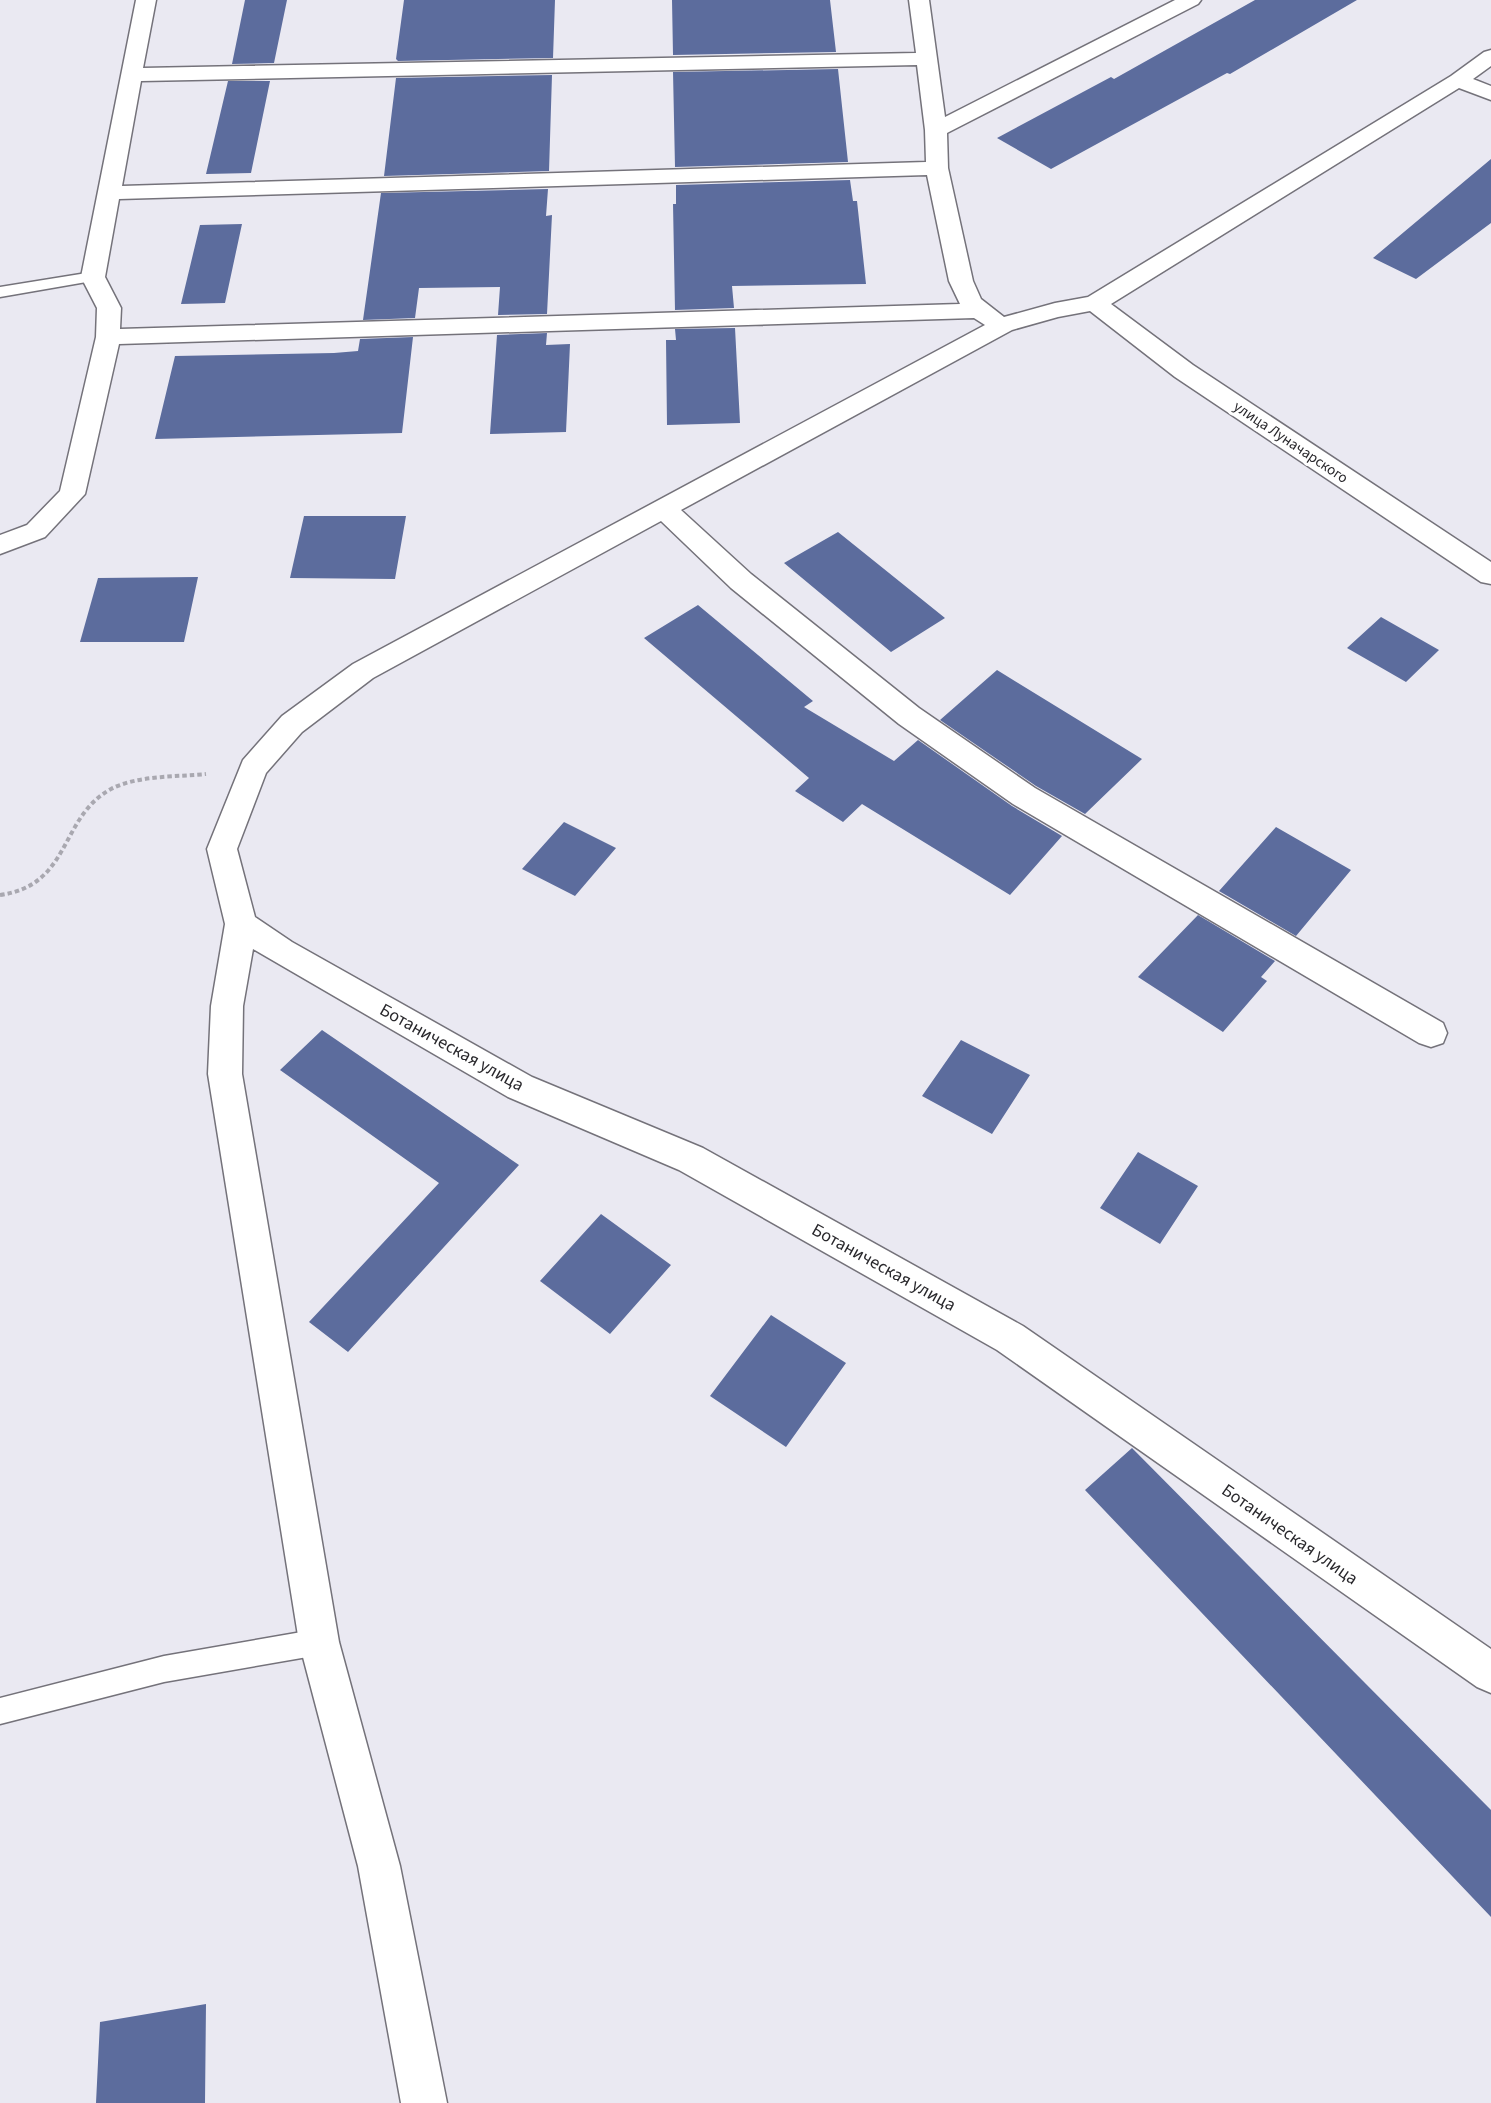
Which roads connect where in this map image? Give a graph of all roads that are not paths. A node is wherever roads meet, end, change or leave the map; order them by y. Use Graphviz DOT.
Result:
graph roads {
  1 [pos="146,0"];
  2 [pos="919,0"];
  3 [pos="1191,0"];
  4 [pos="1491,56"];
  5 [pos="927,59"];
  6 [pos="132,75"];
  7 [pos="1458,80"];
  8 [pos="1491,94"];
  9 [pos="936,130"];
  10 [pos="937,168"];
  11 [pos="108,193"];
  12 [pos="93,277"];
  13 [pos="0,292"];
  14 [pos="1095,303"];
  15 [pos="977,311"];
  16 [pos="1004,325"];
  17 [pos="108,337"];
  18 [pos="664,509"];
  19 [pos="0,545"];
  20 [pos="1491,575"];
  21 [pos="241,924"];
  22 [pos="1431,1033"];
  23 [pos="319,1642"];
  24 [pos="1491,1673"];
  25 [pos="0,1711"];
  26 [pos="424,2103"];
  1 -- 6 [label="street"];
  2 -- 5 [label="street"];
  3 -- 9 [label="street"];
  4 -- 7 [label="street"];
  5 -- 6 [label="street"];
  5 -- 9 [label="street"];
  6 -- 11 [label="street"];
  7 -- 8 [label="street"];
  7 -- 14 [label="street"];
  9 -- 10 [label="street"];
  10 -- 11 [label="street"];
  10 -- 15 [label="street"];
  11 -- 12 [label="street"];
  12 -- 13 [label="lane"];
  12 -- 17 [label="street"];
  14 -- 16 [label="street"];
  14 -- 20 [label="street, улица Луначарского"];
  15 -- 16 [label="street"];
  15 -- 17 [label="street"];
  16 -- 18 [label="street"];
  17 -- 19 [label="street"];
  18 -- 21 [label="street"];
  18 -- 22 [label="street"];
  21 -- 23 [label="street"];
  21 -- 24 [label="street, Ботаническая улица"];
  23 -- 25 [label="lane"];
  23 -- 26 [label="street"];
}
